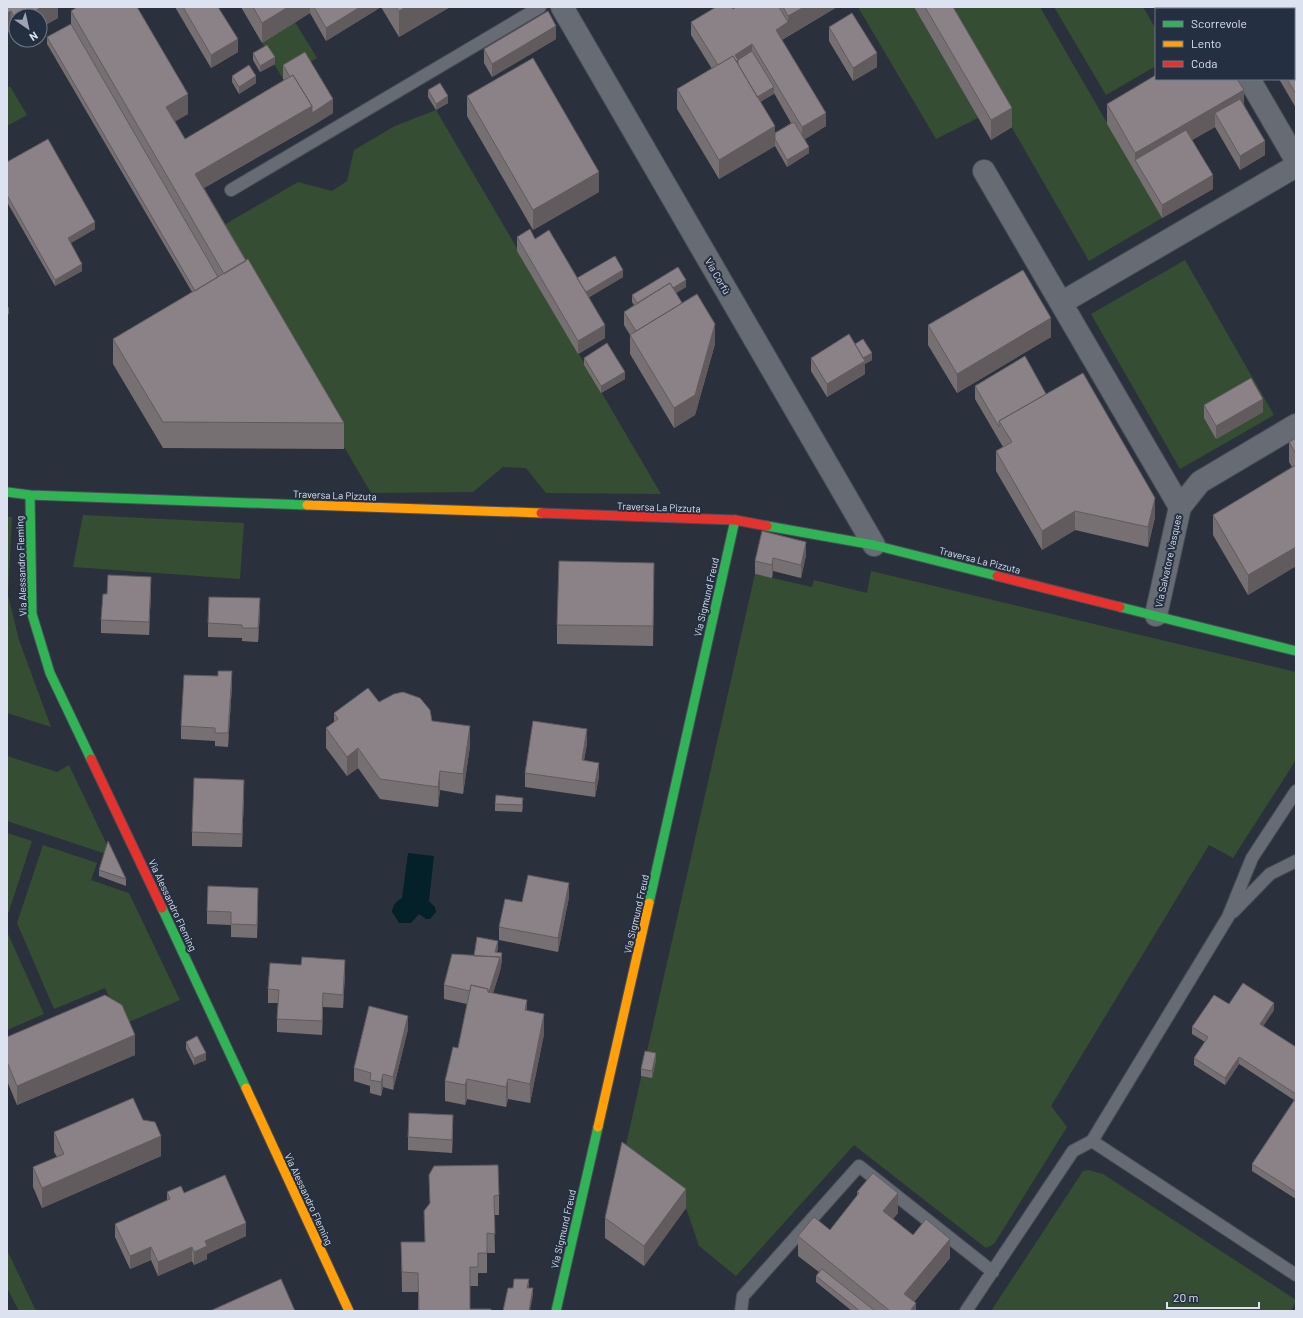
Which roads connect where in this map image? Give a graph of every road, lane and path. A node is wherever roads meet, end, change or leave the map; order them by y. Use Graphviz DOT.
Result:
graph roads {
  1 [pos="540,7"];
  2 [pos="562,7"];
  3 [pos="1250,80"];
  4 [pos="1296,160"];
  5 [pos="1296,166"];
  6 [pos="984,171"];
  7 [pos="231,190"];
  8 [pos="1061,303"];
  9 [pos="1296,425"];
  10 [pos="7,492"];
  11 [pos="30,495"];
  12 [pos="1180,507"];
  13 [pos="735,520"];
  14 [pos="874,545"];
  15 [pos="1156,615"];
  16 [pos="1296,650"];
  17 [pos="1296,791"];
  18 [pos="1296,860"];
  19 [pos="1228,917"];
  20 [pos="1092,1141"];
  21 [pos="993,1272"];
  22 [pos="1296,1274"];
  23 [pos="349,1311"];
  24 [pos="556,1311"];
  25 [pos="740,1311"];
  26 [pos="966,1311"];
  1 -- 7 [label="lane"];
  2 -- 14 [label="street, Via Corfù"];
  3 -- 4 [label="street"];
  5 -- 8 [label="street"];
  6 -- 8 [label="street"];
  8 -- 12 [label="street"];
  9 -- 12 [label="street, Via Salvatore Vasques"];
  10 -- 11 [label="street, Traversa La Pizzuta"];
  11 -- 13 [label="street, Traversa La Pizzuta"];
  11 -- 23 [label="street, Via Alessandro Fleming"];
  12 -- 15 [label="street, Via Salvatore Vasques"];
  13 -- 14 [label="street, Traversa La Pizzuta"];
  13 -- 24 [label="street, Via Sigmund Freud"];
  14 -- 15 [label="street, Traversa La Pizzuta"];
  15 -- 16 [label="street, Traversa La Pizzuta"];
  17 -- 19 [label="lane"];
  18 -- 19 [label="lane"];
  19 -- 20 [label="lane"];
  20 -- 21 [label="lane"];
  20 -- 22 [label="lane"];
  21 -- 25 [label="lane"];
  21 -- 26 [label="lane"];
}
